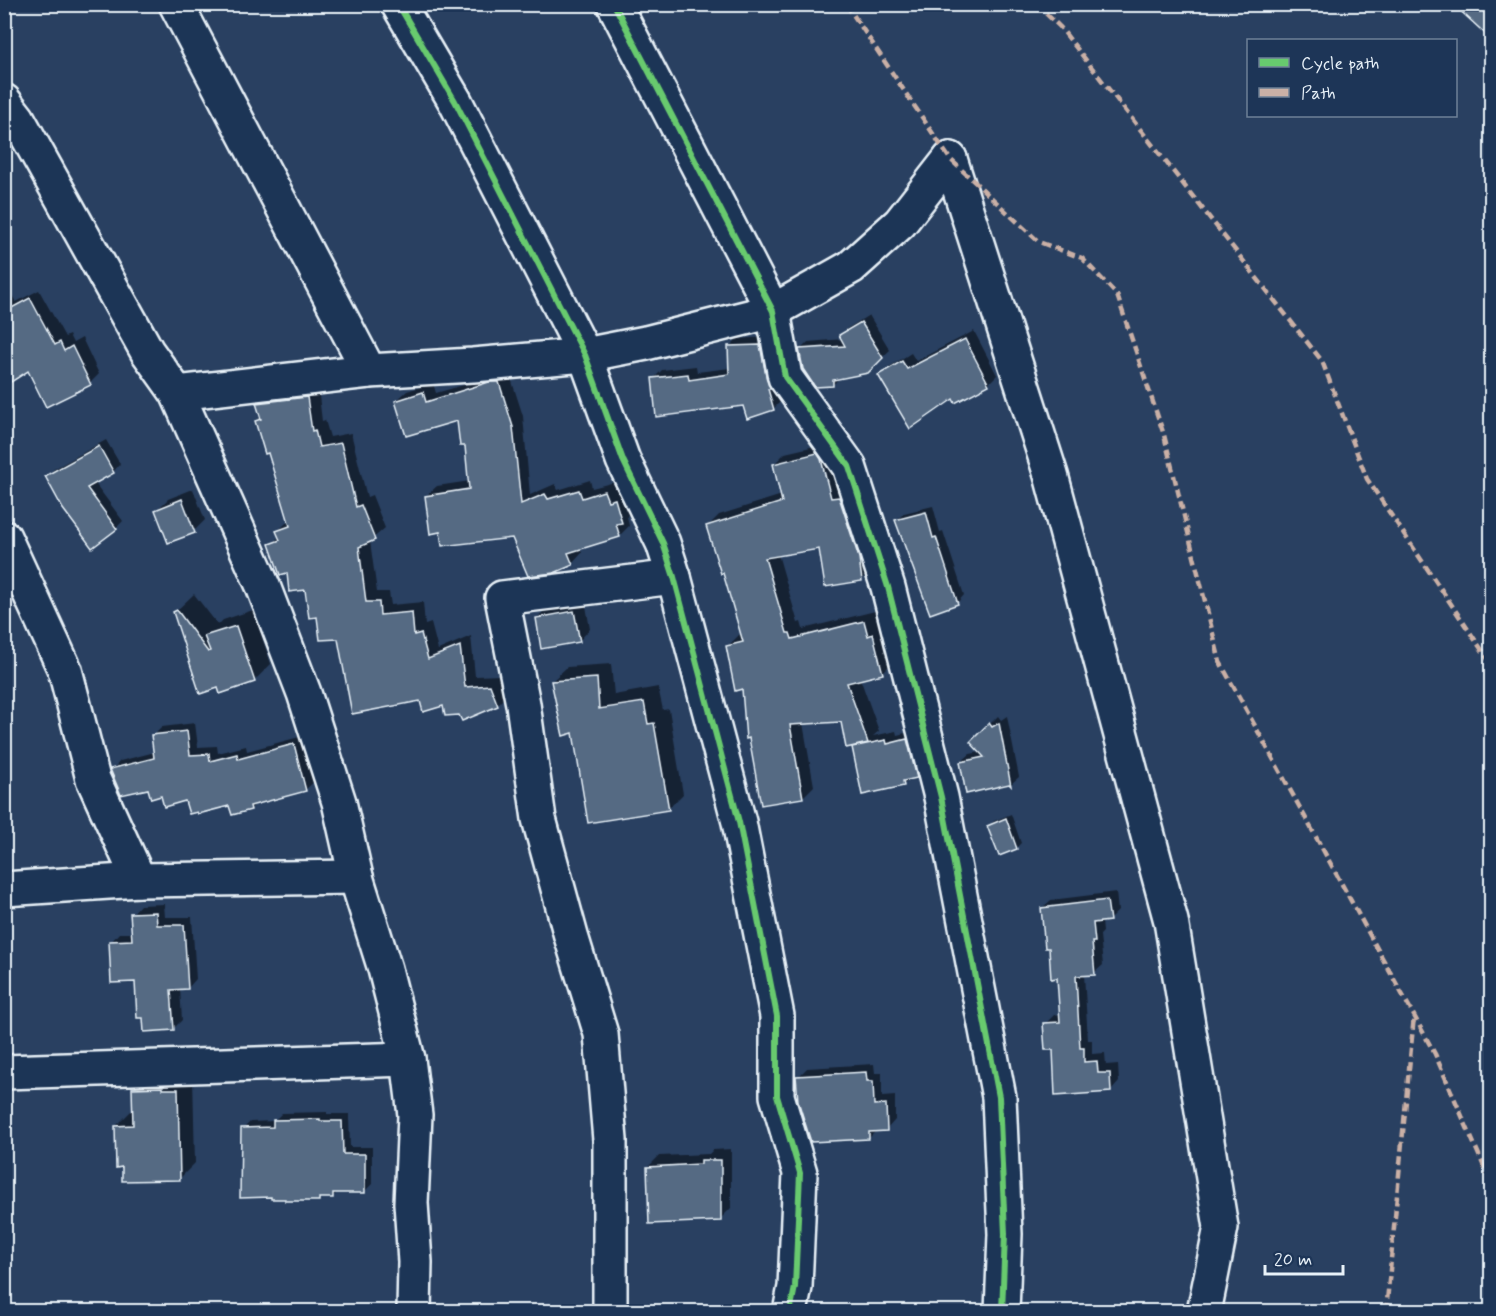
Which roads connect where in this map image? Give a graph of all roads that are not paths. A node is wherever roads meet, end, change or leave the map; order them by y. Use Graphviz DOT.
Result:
graph roads {
  1 [pos="176,4"];
  2 [pos="399,4"];
  3 [pos="614,4"];
  4 [pos="4,101"];
  5 [pos="773,311"];
  6 [pos="585,355"];
  7 [pos="369,371"];
  8 [pos="177,393"];
  9 [pos="4,537"];
  10 [pos="674,577"];
  11 [pos="356,877"];
  12 [pos="139,880"];
  13 [pos="4,889"];
  14 [pos="408,1059"];
  15 [pos="4,1072"];
  16 [pos="414,1311"];
  17 [pos="610,1311"];
  18 [pos="790,1311"];
  19 [pos="1002,1311"];
  20 [pos="1204,1311"];
  1 -- 7 [label="street"];
  2 -- 6 [label="street"];
  3 -- 5 [label="street"];
  4 -- 8 [label="street"];
  5 -- 6 [label="street"];
  5 -- 19 [label="street"];
  5 -- 20 [label="street"];
  6 -- 7 [label="street"];
  6 -- 10 [label="street"];
  7 -- 8 [label="street"];
  8 -- 11 [label="street"];
  9 -- 12 [label="street"];
  10 -- 17 [label="street"];
  10 -- 18 [label="street"];
  11 -- 12 [label="street"];
  11 -- 14 [label="street"];
  12 -- 13 [label="street"];
  14 -- 15 [label="street"];
  14 -- 16 [label="street"];
}
